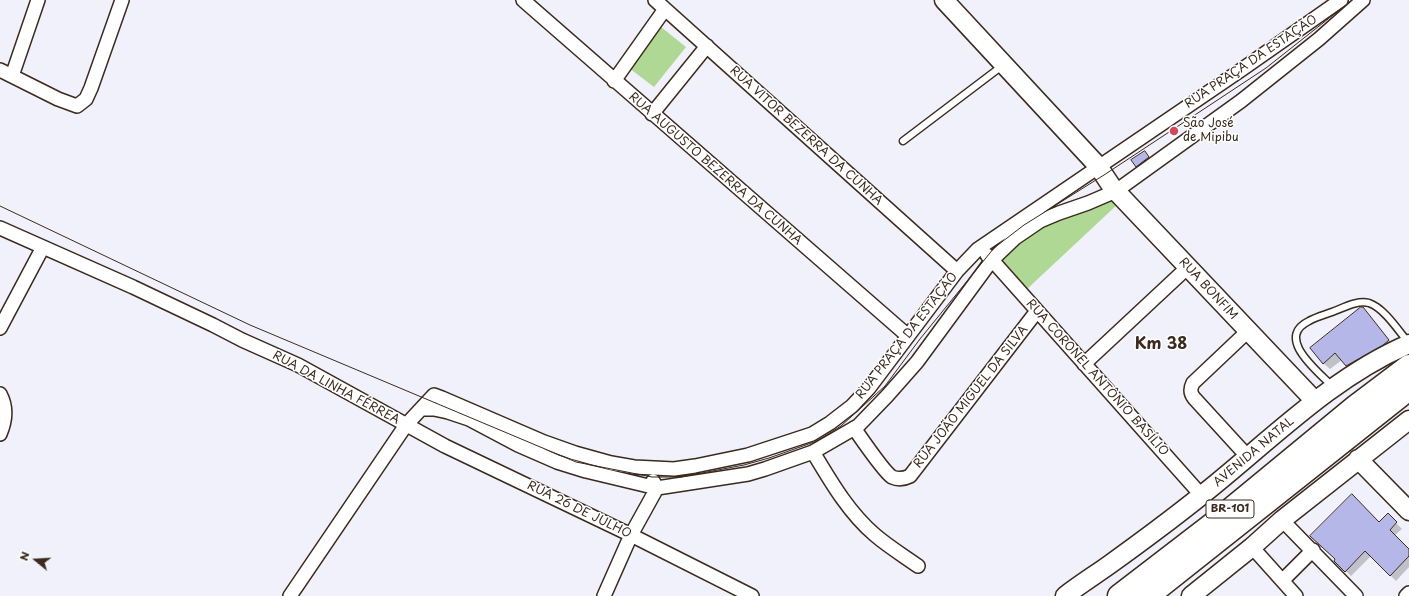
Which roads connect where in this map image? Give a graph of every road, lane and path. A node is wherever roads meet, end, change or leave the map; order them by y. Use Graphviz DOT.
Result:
graph roads {
  1 [pos="38,0"];
  2 [pos="122,0"];
  3 [pos="522,0"];
  4 [pos="655,0"];
  5 [pos="944,0"];
  6 [pos="1341,0"];
  7 [pos="1363,0"];
  8 [pos="665,9"];
  9 [pos="707,46"];
  10 [pos="1004,64"];
  11 [pos="6,73"];
  12 [pos="614,81"];
  13 [pos="652,114"];
  14 [pos="903,140"];
  15 [pos="1101,170"];
  16 [pos="1116,191"];
  17 [pos="0,228"];
  18 [pos="43,247"];
  19 [pos="978,249"];
  20 [pos="992,260"];
  21 [pos="1188,267"];
  22 [pos="957,271"];
  23 [pos="1037,311"];
  24 [pos="0,328"];
  25 [pos="1248,331"];
  26 [pos="908,336"];
  27 [pos="1409,343"];
  28 [pos="1084,364"];
  29 [pos="1409,366"];
  30 [pos="1334,387"];
  31 [pos="1409,389"];
  32 [pos="0,394"];
  33 [pos="1316,401"];
  34 [pos="422,409"];
  35 [pos="1409,420"];
  36 [pos="406,425"];
  37 [pos="856,427"];
  38 [pos="0,434"];
  39 [pos="813,452"];
  40 [pos="1248,457"];
  41 [pos="1358,459"];
  42 [pos="651,468"];
  43 [pos="656,488"];
  44 [pos="1202,496"];
  45 [pos="1409,511"];
  46 [pos="1282,520"];
  47 [pos="631,535"];
  48 [pos="1252,547"];
  49 [pos="1313,550"];
  50 [pos="918,566"];
  51 [pos="1283,580"];
  52 [pos="1409,593"];
  53 [pos="290,596"];
  54 [pos="604,596"];
  55 [pos="752,596"];
  56 [pos="1065,596"];
  57 [pos="1119,596"];
  58 [pos="1148,596"];
  59 [pos="1191,596"];
  60 [pos="1296,596"];
  61 [pos="1356,596"];
  62 [pos="1406,596"];
  1 -- 11 [label="street"];
  2 -- 11 [label="street"];
  3 -- 12 [label="street, RUA AUGUSTO BEZERRA DA CUNHA"];
  4 -- 8 [label="street, RUA VITOR BEZERRA DA CUNHA"];
  5 -- 10 [label="main road, RUA BONFIM"];
  6 -- 15 [label="street, RUA PRAÇA DA ESTAÇÃO"];
  7 -- 16 [label="street, RUA PRAÇA DA ESTAÇÃO"];
  8 -- 9 [label="street, RUA VITOR BEZERRA DA CUNHA"];
  8 -- 12 [label="street"];
  9 -- 13 [label="street"];
  9 -- 22 [label="street, RUA VITOR BEZERRA DA CUNHA"];
  10 -- 14 [label="lane"];
  10 -- 15 [label="main road, RUA BONFIM"];
  12 -- 13 [label="street, RUA AUGUSTO BEZERRA DA CUNHA"];
  13 -- 26 [label="street, RUA AUGUSTO BEZERRA DA CUNHA"];
  15 -- 16 [label="main road, RUA BONFIM"];
  15 -- 19 [label="street, RUA PRAÇA DA ESTAÇÃO"];
  16 -- 20 [label="street, RUA PRAÇA DA ESTAÇÃO"];
  16 -- 21 [label="main road, RUA BONFIM"];
  17 -- 18 [label="street, RUA DA LINHA FÉRREA"];
  18 -- 24 [label="street"];
  18 -- 36 [label="street, RUA DA LINHA FÉRREA"];
  19 -- 20 [label="street, RUA CORONEL ANTÔNIO BASÍLIO"];
  19 -- 22 [label="street, RUA PRAÇA DA ESTAÇÃO"];
  20 -- 23 [label="street, RUA CORONEL ANTÔNIO BASÍLIO"];
  20 -- 37 [label="street, RUA PRAÇA DA ESTAÇÃO"];
  21 -- 25 [label="main road, RUA BONFIM"];
  21 -- 28 [label="street"];
  22 -- 26 [label="street, RUA PRAÇA DA ESTAÇÃO"];
  23 -- 28 [label="street, RUA CORONEL ANTÔNIO BASÍLIO"];
  23 -- 37 [label="street, RUA JOÃO MIGUEL DA SILVA"];
  25 -- 33 [label="main road, RUA BONFIM"];
  25 -- 40 [label="street"];
  26 -- 42 [label="street, RUA PRAÇA DA ESTAÇÃO"];
  27 -- 30 [label="main road, AVENIDA NATAL"];
  27 -- 30 [label="lane"];
  28 -- 44 [label="street, RUA CORONEL ANTÔNIO BASÍLIO"];
  29 -- 57 [label="highway, BR-101"];
  30 -- 33 [label="main road, AVENIDA NATAL"];
  31 -- 58 [label="highway, BR-101"];
  32 -- 38 [label="street"];
  33 -- 40 [label="main road, AVENIDA NATAL"];
  34 -- 36 [label="street, RUA DA LINHA FÉRREA"];
  34 -- 42 [label="street, RUA PRAÇA DA ESTAÇÃO"];
  34 -- 43 [label="street"];
  35 -- 41 [label="main road"];
  36 -- 47 [label="street, RUA 26 DE JULHO"];
  36 -- 53 [label="street"];
  37 -- 39 [label="street"];
  39 -- 43 [label="street"];
  39 -- 50 [label="street"];
  40 -- 44 [label="main road, AVENIDA NATAL"];
  41 -- 45 [label="main road"];
  41 -- 46 [label="main road"];
  42 -- 43 [label="street"];
  43 -- 47 [label="street"];
  44 -- 56 [label="main road, AVENIDA NATAL"];
  46 -- 48 [label="main road"];
  46 -- 49 [label="street"];
  47 -- 54 [label="street"];
  47 -- 55 [label="street, RUA 26 DE JULHO"];
  48 -- 51 [label="street"];
  48 -- 59 [label="main road"];
  49 -- 51 [label="street"];
  49 -- 61 [label="street"];
  51 -- 60 [label="street"];
  52 -- 62 [label="street"];
}
